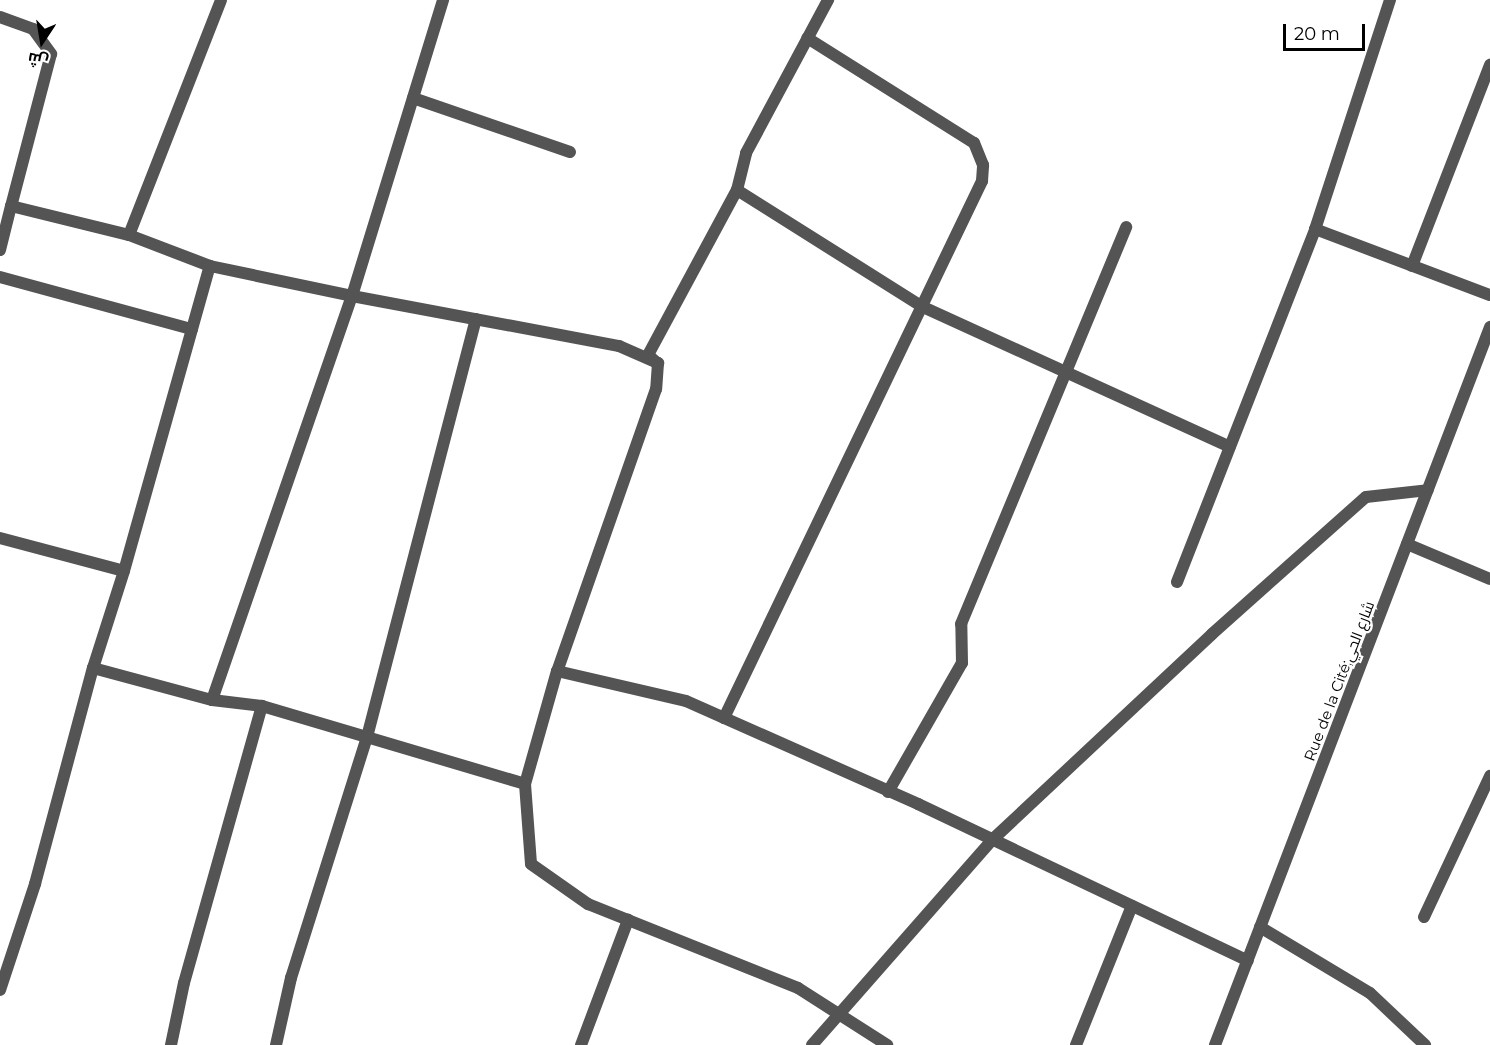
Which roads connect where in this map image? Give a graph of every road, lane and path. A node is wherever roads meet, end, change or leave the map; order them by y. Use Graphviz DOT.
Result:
graph roads {
  1 [pos="221,0"];
  2 [pos="443,0"];
  3 [pos="828,0"];
  4 [pos="1390,0"];
  5 [pos="0,17"];
  6 [pos="807,38"];
  7 [pos="1490,65"];
  8 [pos="413,98"];
  9 [pos="570,152"];
  10 [pos="737,190"];
  11 [pos="11,206"];
  12 [pos="1126,227"];
  13 [pos="1315,229"];
  14 [pos="129,235"];
  15 [pos="0,250"];
  16 [pos="210,266"];
  17 [pos="1412,266"];
  18 [pos="0,277"];
  19 [pos="1490,295"];
  20 [pos="352,296"];
  21 [pos="923,307"];
  22 [pos="476,319"];
  23 [pos="1490,327"];
  24 [pos="192,328"];
  25 [pos="658,363"];
  26 [pos="1068,373"];
  27 [pos="1230,447"];
  28 [pos="1428,490"];
  29 [pos="0,538"];
  30 [pos="1407,544"];
  31 [pos="124,571"];
  32 [pos="1490,579"];
  33 [pos="1177,582"];
  34 [pos="93,668"];
  35 [pos="557,671"];
  36 [pos="212,700"];
  37 [pos="262,706"];
  38 [pos="724,718"];
  39 [pos="367,737"];
  40 [pos="1490,777"];
  41 [pos="525,784"];
  42 [pos="888,792"];
  43 [pos="992,840"];
  44 [pos="1132,906"];
  45 [pos="1424,917"];
  46 [pos="628,920"];
  47 [pos="1260,927"];
  48 [pos="1248,961"];
  49 [pos="0,990"];
  50 [pos="838,1013"];
  51 [pos="171,1045"];
  52 [pos="276,1045"];
  53 [pos="581,1045"];
  54 [pos="812,1045"];
  55 [pos="888,1045"];
  56 [pos="1076,1045"];
  57 [pos="1215,1045"];
  58 [pos="1425,1045"];
  1 -- 14 [label="street"];
  2 -- 8 [label="street"];
  3 -- 6 [label="street"];
  4 -- 13 [label="street"];
  5 -- 11 [label="street"];
  6 -- 10 [label="street"];
  6 -- 21 [label="street"];
  7 -- 17 [label="street"];
  8 -- 9 [label="street"];
  8 -- 20 [label="street"];
  10 -- 21 [label="street"];
  10 -- 25 [label="street"];
  11 -- 14 [label="street"];
  11 -- 15 [label="street"];
  12 -- 26 [label="street"];
  13 -- 17 [label="street"];
  13 -- 27 [label="street"];
  14 -- 16 [label="street"];
  16 -- 20 [label="street"];
  16 -- 24 [label="street"];
  17 -- 19 [label="street"];
  18 -- 24 [label="street"];
  20 -- 22 [label="street"];
  20 -- 36 [label="street"];
  21 -- 26 [label="street"];
  21 -- 38 [label="street"];
  22 -- 25 [label="street"];
  22 -- 39 [label="street"];
  23 -- 28 [label="street, Rue de la Cité;شارع الحي"];
  24 -- 31 [label="street"];
  25 -- 35 [label="street"];
  26 -- 27 [label="street"];
  26 -- 42 [label="street"];
  27 -- 33 [label="street"];
  28 -- 30 [label="street, Rue de la Cité;شارع الحي"];
  28 -- 43 [label="street"];
  29 -- 31 [label="street"];
  30 -- 32 [label="street"];
  30 -- 47 [label="street, Rue de la Cité;شارع الحي"];
  31 -- 34 [label="street"];
  34 -- 36 [label="street"];
  34 -- 49 [label="street"];
  35 -- 38 [label="street"];
  35 -- 41 [label="street"];
  36 -- 37 [label="street"];
  37 -- 39 [label="street"];
  37 -- 51 [label="street"];
  38 -- 42 [label="street"];
  39 -- 41 [label="street"];
  39 -- 52 [label="street"];
  40 -- 45 [label="street"];
  41 -- 46 [label="street"];
  42 -- 43 [label="street"];
  43 -- 44 [label="street"];
  43 -- 50 [label="street"];
  44 -- 48 [label="street"];
  44 -- 56 [label="street"];
  46 -- 50 [label="street"];
  46 -- 53 [label="street"];
  47 -- 48 [label="street, Rue de la Cité;شارع الحي"];
  47 -- 58 [label="street"];
  48 -- 57 [label="street, Rue de la Cité;شارع الحي"];
  50 -- 54 [label="street"];
  50 -- 55 [label="street"];
}
